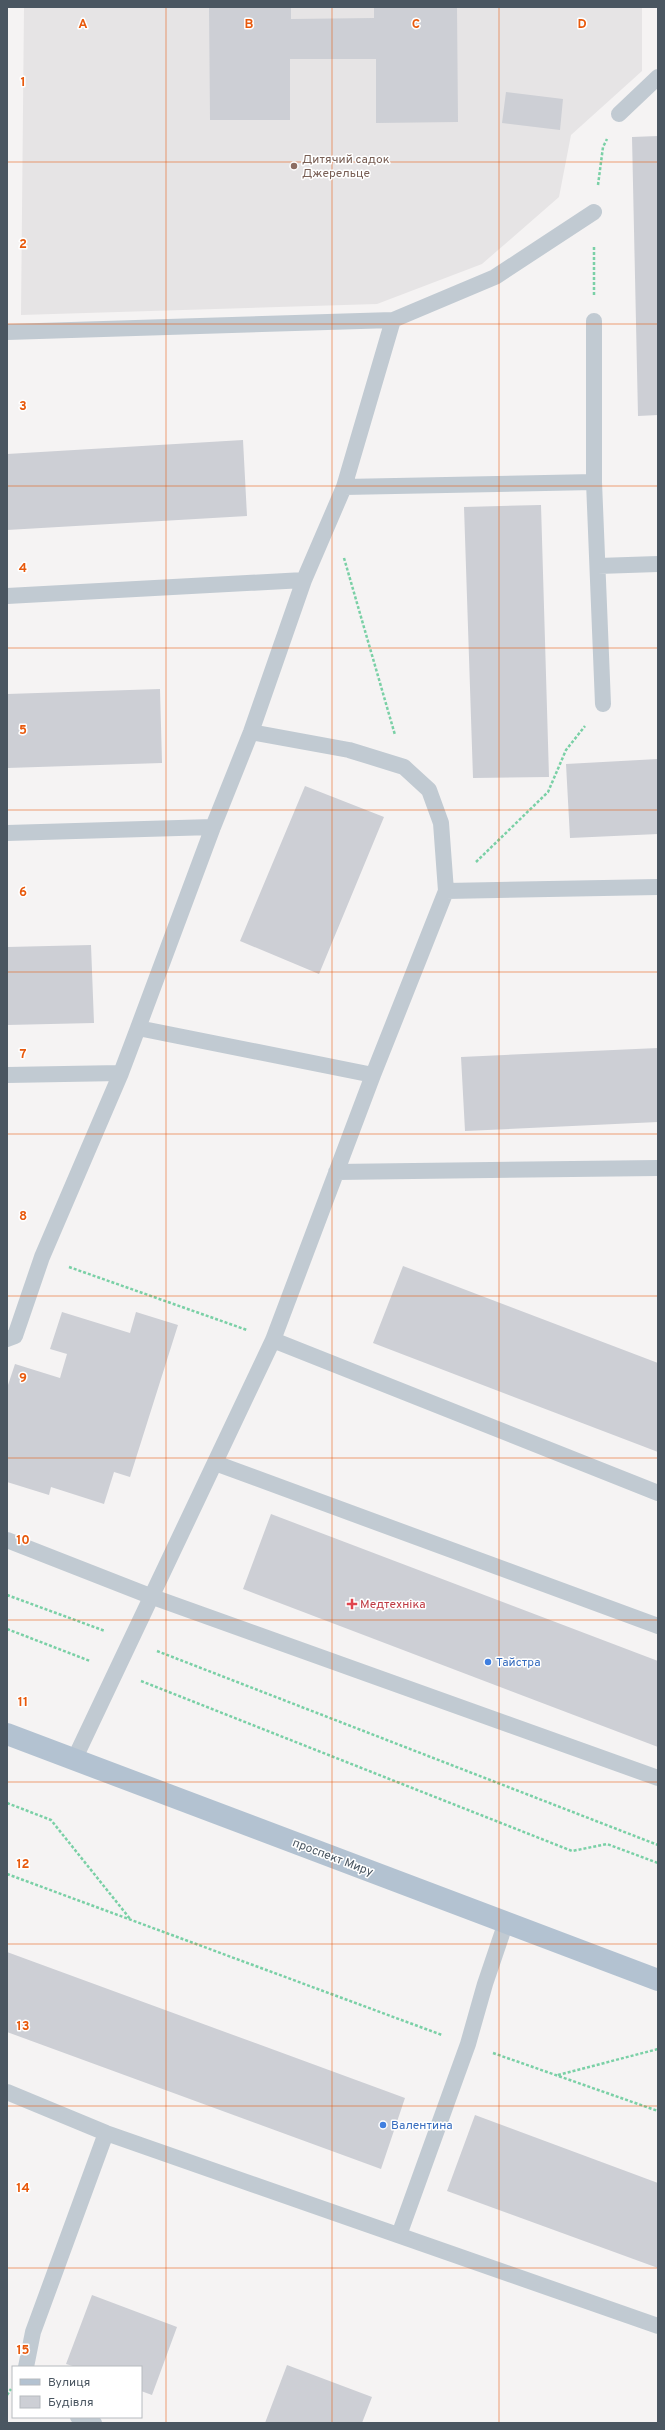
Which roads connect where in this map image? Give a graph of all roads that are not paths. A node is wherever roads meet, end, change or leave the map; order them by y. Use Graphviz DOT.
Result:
graph roads {
  1 [pos="658,77"];
  2 [pos="619,114"];
  3 [pos="594,212"];
  4 [pos="393,320"];
  5 [pos="594,321"];
  6 [pos="7,332"];
  7 [pos="594,482"];
  8 [pos="344,487"];
  9 [pos="658,564"];
  10 [pos="598,566"];
  11 [pos="304,580"];
  12 [pos="7,596"];
  13 [pos="603,704"];
  14 [pos="251,732"];
  15 [pos="213,827"];
  16 [pos="7,833"];
  17 [pos="658,887"];
  18 [pos="446,891"];
  19 [pos="138,1028"];
  20 [pos="121,1073"];
  21 [pos="7,1075"];
  22 [pos="373,1075"];
  23 [pos="658,1168"];
  24 [pos="336,1172"];
  25 [pos="7,1339"];
  26 [pos="273,1340"];
  27 [pos="215,1464"];
  28 [pos="658,1493"];
  29 [pos="7,1540"];
  30 [pos="150,1596"];
  31 [pos="658,1626"];
  32 [pos="7,1734"];
  33 [pos="74,1760"];
  34 [pos="658,1778"];
  35 [pos="506,1922"];
  36 [pos="658,1980"];
  37 [pos="7,2092"];
  38 [pos="106,2134"];
  39 [pos="399,2235"];
  40 [pos="658,2326"];
  41 [pos="26,2366"];
  42 [pos="81,2418"];
  43 [pos="94,2423"];
  1 -- 2 [label="lane"];
  3 -- 4 [label="lane"];
  4 -- 6 [label="lane"];
  4 -- 8 [label="lane"];
  5 -- 7 [label="lane"];
  7 -- 8 [label="lane"];
  7 -- 10 [label="lane"];
  8 -- 11 [label="lane"];
  9 -- 10 [label="lane"];
  10 -- 13 [label="lane"];
  11 -- 12 [label="lane"];
  11 -- 14 [label="lane"];
  14 -- 15 [label="lane"];
  14 -- 18 [label="lane"];
  15 -- 16 [label="lane"];
  15 -- 19 [label="lane"];
  17 -- 18 [label="lane"];
  18 -- 22 [label="lane"];
  19 -- 20 [label="lane"];
  19 -- 22 [label="lane"];
  20 -- 21 [label="lane"];
  20 -- 25 [label="lane"];
  22 -- 24 [label="lane"];
  23 -- 24 [label="lane"];
  24 -- 26 [label="lane"];
  26 -- 27 [label="lane"];
  26 -- 28 [label="lane"];
  27 -- 30 [label="lane"];
  27 -- 31 [label="lane"];
  29 -- 30 [label="lane"];
  30 -- 33 [label="lane"];
  30 -- 34 [label="lane"];
  32 -- 33 [label="main road, проспект Миру"];
  33 -- 35 [label="main road, проспект Миру"];
  35 -- 36 [label="main road, проспект Миру"];
  35 -- 39 [label="lane"];
  37 -- 38 [label="lane"];
  38 -- 39 [label="lane"];
  38 -- 41 [label="lane"];
  39 -- 40 [label="lane"];
  42 -- 43 [label="lane"];
}
